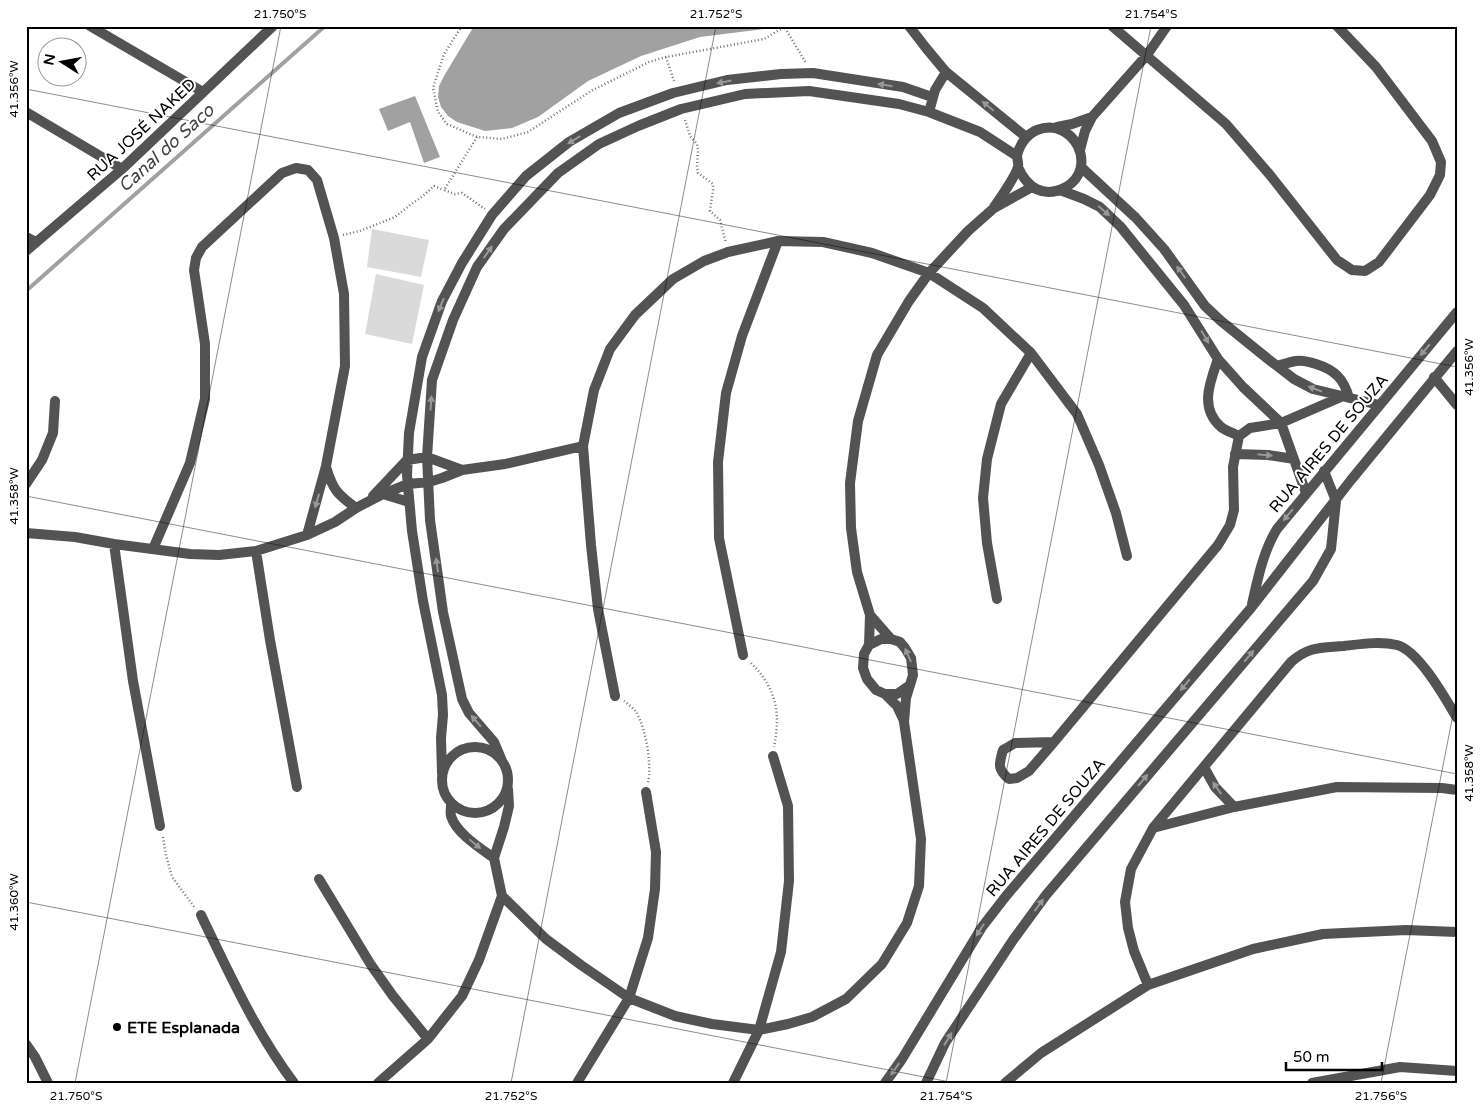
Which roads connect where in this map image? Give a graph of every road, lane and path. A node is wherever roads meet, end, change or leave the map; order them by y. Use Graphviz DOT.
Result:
graph roads {
  1 [pos="90,26"];
  2 [pos="273,26"];
  3 [pos="462,26"];
  4 [pos="909,26"];
  5 [pos="1112,26"];
  6 [pos="1167,26"];
  7 [pos="1337,26"];
  8 [pos="786,27"];
  9 [pos="1147,55"];
  10 [pos="666,57"];
  11 [pos="946,72"];
  12 [pos="813,74"];
  13 [pos="203,92"];
  14 [pos="678,92"];
  15 [pos="932,97"];
  16 [pos="682,109"];
  17 [pos="26,112"];
  18 [pos="929,112"];
  19 [pos="1092,117"];
  20 [pos="1055,128"];
  21 [pos="477,137"];
  22 [pos="1026,137"];
  23 [pos="1080,150"];
  24 [pos="1017,156"];
  25 [pos="1018,167"];
  26 [pos="1081,167"];
  27 [pos="122,168"];
  28 [pos="1032,187"];
  29 [pos="444,190"];
  30 [pos="1060,190"];
  31 [pos="994,208"];
  32 [pos="492,214"];
  33 [pos="334,238"];
  34 [pos="31,240"];
  35 [pos="778,242"];
  36 [pos="26,251"];
  37 [pos="728,252"];
  38 [pos="929,273"];
  39 [pos="1457,312"];
  40 [pos="1457,351"];
  41 [pos="1031,353"];
  42 [pos="1218,359"];
  43 [pos="1277,366"];
  44 [pos="1434,377"];
  45 [pos="1345,398"];
  46 [pos="55,401"];
  47 [pos="1379,405"];
  48 [pos="1457,405"];
  49 [pos="1280,423"];
  50 [pos="1239,436"];
  51 [pos="583,446"];
  52 [pos="1236,454"];
  53 [pos="427,457"];
  54 [pos="1294,459"];
  55 [pos="407,460"];
  56 [pos="326,466"];
  57 [pos="462,470"];
  58 [pos="1324,471"];
  59 [pos="429,482"];
  60 [pos="26,484"];
  61 [pos="408,484"];
  62 [pos="1306,493"];
  63 [pos="383,494"];
  64 [pos="1336,501"];
  65 [pos="367,502"];
  66 [pos="409,502"];
  67 [pos="356,508"];
  68 [pos="26,533"];
  69 [pos="307,535"];
  70 [pos="114,544"];
  71 [pos="153,549"];
  72 [pos="256,551"];
  73 [pos="1127,556"];
  74 [pos="997,599"];
  75 [pos="1251,608"];
  76 [pos="870,615"];
  77 [pos="891,639"];
  78 [pos="869,645"];
  79 [pos="743,655"];
  80 [pos="910,685"];
  81 [pos="885,694"];
  82 [pos="615,696"];
  83 [pos="1457,718"];
  84 [pos="904,722"];
  85 [pos="1054,742"];
  86 [pos="773,756"];
  87 [pos="502,761"];
  88 [pos="1204,767"];
  89 [pos="442,773"];
  90 [pos="1457,781"];
  91 [pos="508,782"];
  92 [pos="297,787"];
  93 [pos="1442,788"];
  94 [pos="1457,790"];
  95 [pos="646,792"];
  96 [pos="451,805"];
  97 [pos="1234,806"];
  98 [pos="160,826"];
  99 [pos="1153,828"];
  100 [pos="494,858"];
  101 [pos="319,879"];
  102 [pos="502,896"];
  103 [pos="201,915"];
  104 [pos="1457,932"];
  105 [pos="1148,985"];
  106 [pos="629,998"];
  107 [pos="759,1030"];
  108 [pos="428,1039"];
  109 [pos="26,1044"];
  110 [pos="1457,1071"];
  111 [pos="48,1083"];
  112 [pos="294,1083"];
  113 [pos="378,1083"];
  114 [pos="577,1083"];
  115 [pos="733,1083"];
  116 [pos="885,1083"];
  117 [pos="926,1083"];
  118 [pos="1005,1083"];
  119 [pos="1312,1083"];
  1 -- 13 [label="street"];
  2 -- 13 [label="street, RUA JOSÉ NAKED"];
  3 -- 21 [label="path"];
  4 -- 11 [label="street"];
  5 -- 9 [label="street"];
  6 -- 9 [label="street"];
  7 -- 9 [label="street"];
  8 -- 10 [label="path"];
  8 -- 12 [label="path"];
  9 -- 19 [label="street"];
  10 -- 14 [label="path"];
  10 -- 21 [label="path"];
  11 -- 15 [label="street"];
  22 -- 11 [label="street, one-way"];
  12 -- 14 [label="street, one-way"];
  15 -- 12 [label="street, one-way"];
  13 -- 27 [label="street, RUA JOSÉ NAKED"];
  14 -- 32 [label="street, one-way"];
  15 -- 18 [label="street"];
  16 -- 18 [label="street"];
  16 -- 37 [label="path"];
  53 -- 16 [label="street, one-way"];
  17 -- 27 [label="street"];
  18 -- 24 [label="street"];
  19 -- 20 [label="street"];
  19 -- 23 [label="street"];
  20 -- 22 [label="street"];
  20 -- 23 [label="street"];
  21 -- 29 [label="path"];
  22 -- 24 [label="street"];
  23 -- 26 [label="street"];
  24 -- 25 [label="street"];
  25 -- 28 [label="street"];
  25 -- 31 [label="street"];
  26 -- 30 [label="street"];
  43 -- 26 [label="street, one-way"];
  27 -- 34 [label="street, RUA JOSÉ NAKED"];
  28 -- 30 [label="street"];
  28 -- 31 [label="street"];
  29 -- 32 [label="path"];
  29 -- 33 [label="path"];
  30 -- 42 [label="street, one-way"];
  31 -- 38 [label="street"];
  32 -- 55 [label="street, one-way"];
  33 -- 56 [label="street"];
  33 -- 71 [label="street"];
  34 -- 36 [label="street, RUA JOSÉ NAKED"];
  35 -- 37 [label="street"];
  35 -- 38 [label="street"];
  35 -- 79 [label="street"];
  37 -- 51 [label="street"];
  38 -- 41 [label="street"];
  38 -- 76 [label="street"];
  39 -- 47 [label="street, RUA AIRES DE SOUZA, one-way"];
  40 -- 44 [label="street, RUA AIRES DE SOUZA"];
  41 -- 73 [label="street"];
  41 -- 74 [label="street"];
  42 -- 49 [label="street"];
  42 -- 50 [label="street"];
  45 -- 43 [label="street, one-way"];
  43 -- 45 [label="street"];
  44 -- 48 [label="street"];
  44 -- 64 [label="street, RUA AIRES DE SOUZA"];
  45 -- 47 [label="street"];
  45 -- 49 [label="street"];
  46 -- 60 [label="street"];
  47 -- 58 [label="street, RUA AIRES DE SOUZA"];
  49 -- 50 [label="street"];
  49 -- 54 [label="street"];
  50 -- 52 [label="street"];
  51 -- 57 [label="street"];
  51 -- 82 [label="street"];
  52 -- 54 [label="street, one-way"];
  52 -- 85 [label="street"];
  53 -- 55 [label="street"];
  53 -- 57 [label="street"];
  53 -- 59 [label="street"];
  54 -- 62 [label="street"];
  55 -- 61 [label="street"];
  55 -- 65 [label="street"];
  56 -- 67 [label="street"];
  56 -- 69 [label="street, one-way"];
  57 -- 59 [label="street"];
  58 -- 62 [label="street, RUA AIRES DE SOUZA"];
  58 -- 64 [label="street"];
  59 -- 61 [label="street"];
  87 -- 59 [label="street, one-way"];
  61 -- 63 [label="street"];
  61 -- 66 [label="street"];
  62 -- 75 [label="street, RUA AIRES DE SOUZA, one-way"];
  63 -- 65 [label="street"];
  63 -- 66 [label="street"];
  64 -- 75 [label="street, RUA AIRES DE SOUZA"];
  117 -- 64 [label="street, one-way"];
  65 -- 67 [label="street"];
  66 -- 89 [label="street"];
  67 -- 69 [label="street"];
  68 -- 70 [label="street"];
  69 -- 72 [label="street"];
  70 -- 71 [label="street"];
  70 -- 98 [label="street"];
  71 -- 72 [label="street"];
  72 -- 92 [label="street"];
  75 -- 116 [label="street, RUA AIRES DE SOUZA, one-way"];
  76 -- 77 [label="street"];
  76 -- 78 [label="street"];
  77 -- 78 [label="street"];
  80 -- 77 [label="street, one-way"];
  78 -- 81 [label="street"];
  79 -- 86 [label="path"];
  80 -- 81 [label="street"];
  80 -- 84 [label="street"];
  81 -- 84 [label="street"];
  82 -- 95 [label="path"];
  83 -- 88 [label="street"];
  84 -- 107 [label="street"];
  85 -- 85 [label="street"];
  86 -- 107 [label="street"];
  87 -- 89 [label="street"];
  87 -- 91 [label="street"];
  97 -- 88 [label="street, one-way"];
  88 -- 99 [label="street"];
  89 -- 96 [label="street"];
  90 -- 93 [label="street"];
  91 -- 96 [label="street"];
  91 -- 100 [label="street"];
  93 -- 94 [label="street"];
  93 -- 97 [label="street"];
  95 -- 106 [label="street"];
  96 -- 100 [label="street, one-way"];
  97 -- 99 [label="street"];
  98 -- 103 [label="path"];
  99 -- 105 [label="street"];
  100 -- 102 [label="street"];
  101 -- 108 [label="street"];
  102 -- 106 [label="street"];
  102 -- 108 [label="street"];
  103 -- 112 [label="street"];
  104 -- 105 [label="street"];
  105 -- 118 [label="street"];
  106 -- 107 [label="street"];
  106 -- 114 [label="street"];
  107 -- 115 [label="street"];
  108 -- 113 [label="street"];
  109 -- 111 [label="street"];
  110 -- 119 [label="street"];
}
